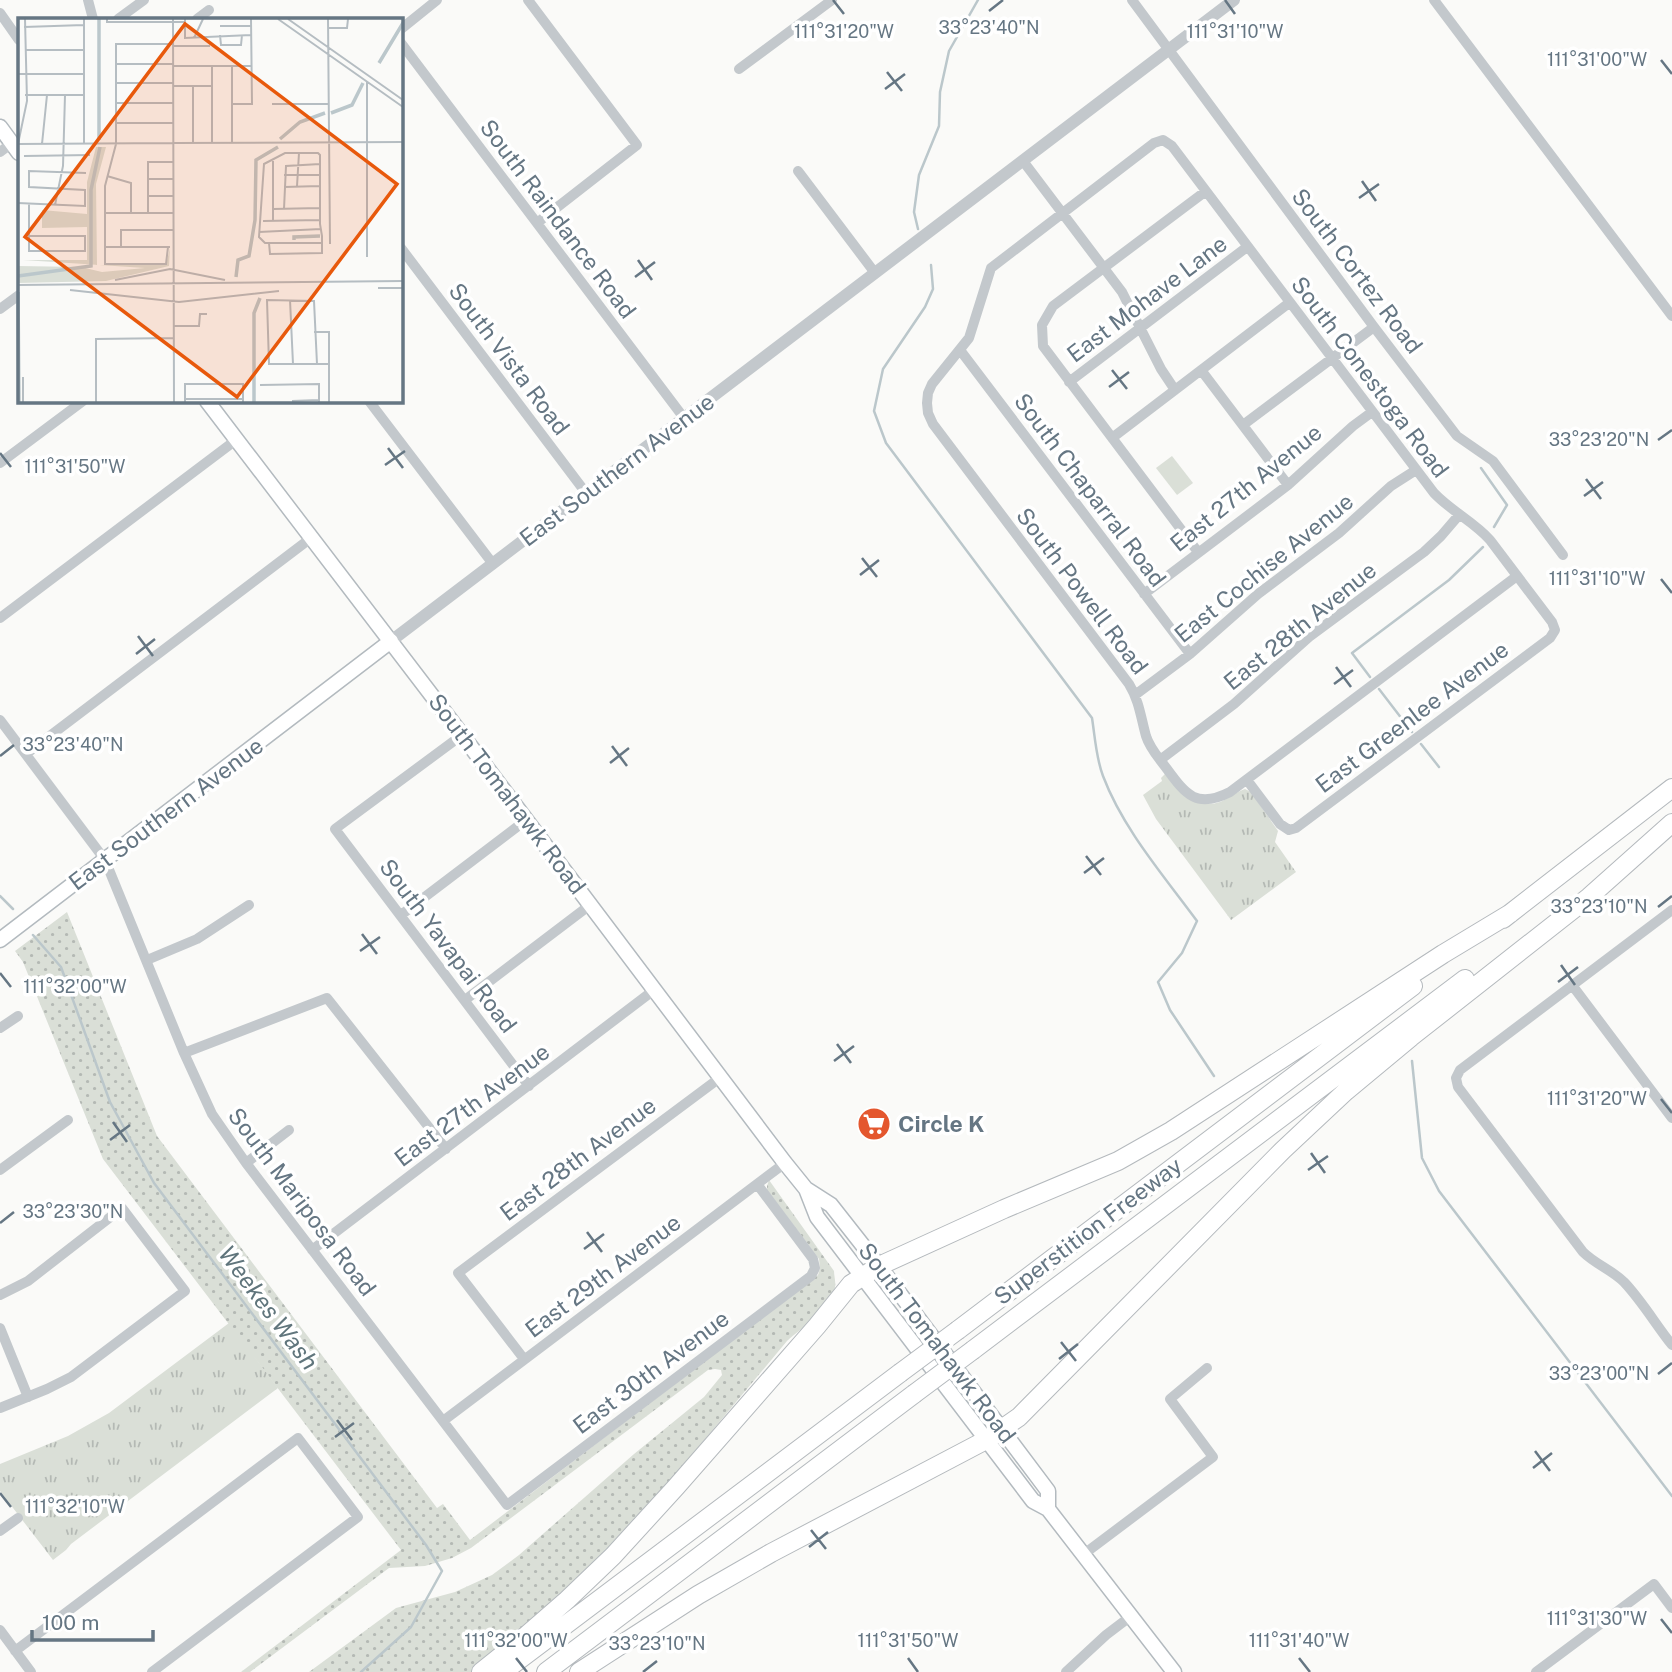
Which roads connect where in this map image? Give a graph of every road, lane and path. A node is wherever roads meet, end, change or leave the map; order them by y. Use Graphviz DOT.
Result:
graph roads {
  1 [pos="88,0"];
  2 [pos="144,0"];
  3 [pos="437,0"];
  4 [pos="528,0"];
  5 [pos="832,0"];
  6 [pos="1132,0"];
  7 [pos="1234,0"];
  8 [pos="1434,0"];
  9 [pos="209,10"];
  10 [pos="0,13"];
  11 [pos="93,18"];
  12 [pos="119,18"];
  13 [pos="198,18"];
  14 [pos="402,28"];
  15 [pos="18,39"];
  16 [pos="402,44"];
  17 [pos="1168,50"];
  18 [pos="739,69"];
  19 [pos="0,127"];
  20 [pos="10,149"];
  21 [pos="1023,161"];
  22 [pos="798,170"];
  23 [pos="1206,191"];
  24 [pos="1062,213"];
  25 [pos="537,223"];
  26 [pos="1247,247"];
  27 [pos="402,249"];
  28 [pos="1104,268"];
  29 [pos="874,273"];
  30 [pos="18,296"];
  31 [pos="1289,303"];
  32 [pos="0,309"];
  33 [pos="1672,316"];
  34 [pos="1141,327"];
  35 [pos="1374,327"];
  36 [pos="960,350"];
  37 [pos="1331,358"];
  38 [pos="1201,370"];
  39 [pos="1069,382"];
  40 [pos="1175,390"];
  41 [pos="82,402"];
  42 [pos="207,402"];
  43 [pos="370,402"];
  44 [pos="1372,412"];
  45 [pos="684,418"];
  46 [pos="1243,425"];
  47 [pos="1112,438"];
  48 [pos="236,440"];
  49 [pos="0,463"];
  50 [pos="1416,470"];
  51 [pos="1288,485"];
  52 [pos="586,493"];
  53 [pos="1459,515"];
  54 [pos="311,538"];
  55 [pos="1198,552"];
  56 [pos="1563,555"];
  57 [pos="493,564"];
  58 [pos="1517,576"];
  59 [pos="1144,594"];
  60 [pos="0,618"];
  61 [pos="1555,630"];
  62 [pos="391,641"];
  63 [pos="1190,654"];
  64 [pos="1135,695"];
  65 [pos="0,720"];
  66 [pos="462,735"];
  67 [pos="26,754"];
  68 [pos="1160,760"];
  69 [pos="1247,780"];
  70 [pos="1672,788"];
  71 [pos="526,820"];
  72 [pos="1672,822"];
  73 [pos="105,860"];
  74 [pos="249,905"];
  75 [pos="590,905"];
  76 [pos="1672,910"];
  77 [pos="1511,913"];
  78 [pos="401,915"];
  79 [pos="0,940"];
  80 [pos="147,960"];
  81 [pos="1572,985"];
  82 [pos="654,990"];
  83 [pos="465,1000"];
  84 [pos="18,1016"];
  85 [pos="0,1028"];
  86 [pos="184,1053"];
  87 [pos="721,1077"];
  88 [pos="529,1086"];
  89 [pos="1672,1118"];
  90 [pos="68,1120"];
  91 [pos="289,1130"];
  92 [pos="446,1149"];
  93 [pos="246,1163"];
  94 [pos="785,1163"];
  95 [pos="0,1170"];
  96 [pos="757,1184"];
  97 [pos="806,1189"];
  98 [pos="312,1250"];
  99 [pos="879,1266"];
  100 [pos="863,1276"];
  101 [pos="0,1295"];
  102 [pos="0,1328"];
  103 [pos="1672,1345"];
  104 [pos="524,1359"];
  105 [pos="1208,1368"];
  106 [pos="27,1397"];
  107 [pos="0,1408"];
  108 [pos="443,1421"];
  109 [pos="1002,1429"];
  110 [pos="986,1440"];
  111 [pos="507,1505"];
  112 [pos="1048,1509"];
  113 [pos="18,1518"];
  114 [pos="0,1531"];
  115 [pos="1084,1554"];
  116 [pos="1672,1608"];
  117 [pos="1131,1616"];
  118 [pos="0,1630"];
  119 [pos="15,1651"];
  120 [pos="32,1672"];
  121 [pos="152,1672"];
  122 [pos="481,1672"];
  123 [pos="503,1672"];
  124 [pos="545,1672"];
  125 [pos="579,1672"];
  126 [pos="1066,1672"];
  127 [pos="1174,1672"];
  128 [pos="1536,1672"];
  1 -- 11 [label="street"];
  2 -- 12 [label="street"];
  3 -- 14 [label="street"];
  4 -- 25 [label="street"];
  5 -- 18 [label="street"];
  6 -- 17 [label="street, South Cortez Road"];
  7 -- 17 [label="street, East Southern Avenue"];
  8 -- 33 [label="street"];
  9 -- 13 [label="street"];
  10 -- 15 [label="street"];
  16 -- 25 [label="street, South Raindance Road"];
  17 -- 21 [label="street, East Southern Avenue"];
  17 -- 35 [label="street, South Cortez Road"];
  19 -- 20 [label="main road"];
  21 -- 24 [label="street"];
  21 -- 29 [label="street, East Southern Avenue"];
  22 -- 29 [label="street"];
  23 -- 24 [label="street, South Conestoga Road"];
  23 -- 26 [label="street, South Conestoga Road"];
  23 -- 28 [label="street"];
  24 -- 28 [label="street"];
  24 -- 36 [label="street"];
  25 -- 45 [label="street, South Raindance Road"];
  26 -- 31 [label="street, South Conestoga Road"];
  26 -- 34 [label="street, East Mohave Lane"];
  27 -- 52 [label="street, South Vista Road"];
  28 -- 34 [label="street"];
  28 -- 39 [label="street"];
  29 -- 45 [label="street, East Southern Avenue"];
  30 -- 32 [label="street"];
  31 -- 37 [label="street, South Conestoga Road"];
  31 -- 38 [label="street"];
  34 -- 39 [label="street, East Mohave Lane"];
  34 -- 40 [label="street"];
  35 -- 37 [label="street"];
  35 -- 56 [label="street, South Cortez Road"];
  36 -- 59 [label="street, South Chaparral Road"];
  36 -- 64 [label="street, South Powell Road"];
  37 -- 44 [label="street, South Conestoga Road"];
  37 -- 46 [label="street"];
  38 -- 40 [label="street"];
  38 -- 46 [label="street"];
  39 -- 47 [label="street"];
  40 -- 47 [label="street"];
  41 -- 49 [label="street"];
  42 -- 48 [label="main road, South Tomahawk Road"];
  43 -- 57 [label="street"];
  44 -- 50 [label="street, South Conestoga Road"];
  44 -- 51 [label="street, East 27th Avenue"];
  45 -- 52 [label="street, East Southern Avenue"];
  46 -- 51 [label="street"];
  47 -- 55 [label="street"];
  48 -- 54 [label="main road, South Tomahawk Road"];
  48 -- 60 [label="street"];
  50 -- 53 [label="street, South Conestoga Road"];
  50 -- 63 [label="street, East Cochise Avenue"];
  51 -- 55 [label="street, East 27th Avenue"];
  52 -- 57 [label="street, East Southern Avenue"];
  53 -- 58 [label="street, South Conestoga Road"];
  53 -- 68 [label="street, East 28th Avenue"];
  54 -- 62 [label="main road, South Tomahawk Road"];
  54 -- 67 [label="street"];
  55 -- 59 [label="street, East 27th Avenue"];
  57 -- 62 [label="street, East Southern Avenue"];
  58 -- 61 [label="street, South Conestoga Road"];
  58 -- 69 [label="street"];
  59 -- 63 [label="street, South Chaparral Road"];
  61 -- 69 [label="street, East Greenlee Avenue"];
  62 -- 66 [label="main road, South Tomahawk Road"];
  62 -- 73 [label="main road, East Southern Avenue"];
  63 -- 64 [label="street, East Cochise Avenue"];
  64 -- 68 [label="street, South Powell Road"];
  65 -- 67 [label="street, South Mariposa Road"];
  66 -- 71 [label="main road, South Tomahawk Road"];
  66 -- 78 [label="street, South Yavapai Road"];
  67 -- 73 [label="street, South Mariposa Road"];
  68 -- 69 [label="street, South Powell Road"];
  70 -- 77 [label="highway, Superstition Freeway"];
  71 -- 75 [label="main road, South Tomahawk Road"];
  71 -- 78 [label="street"];
  72 -- 109 [label="highway"];
  72 -- 124 [label="highway, Superstition Freeway, bridge"];
  73 -- 79 [label="main road, East Southern Avenue"];
  73 -- 80 [label="street, South Mariposa Road"];
  74 -- 80 [label="street"];
  75 -- 82 [label="main road, South Tomahawk Road"];
  75 -- 83 [label="street"];
  76 -- 81 [label="street"];
  77 -- 99 [label="highway"];
  77 -- 123 [label="highway, Superstition Freeway, bridge"];
  78 -- 83 [label="street, South Yavapai Road"];
  80 -- 86 [label="street, South Mariposa Road"];
  81 -- 89 [label="street"];
  81 -- 103 [label="street"];
  82 -- 87 [label="main road, South Tomahawk Road"];
  82 -- 88 [label="street, East 27th Avenue"];
  83 -- 88 [label="street, South Yavapai Road"];
  84 -- 85 [label="street"];
  86 -- 92 [label="street"];
  86 -- 93 [label="street, South Mariposa Road"];
  87 -- 94 [label="main road, South Tomahawk Road"];
  87 -- 104 [label="street, East 28th Avenue"];
  88 -- 92 [label="street, East 27th Avenue"];
  90 -- 95 [label="street"];
  91 -- 93 [label="street"];
  92 -- 98 [label="street, East 27th Avenue"];
  93 -- 98 [label="street, South Mariposa Road"];
  94 -- 96 [label="street, East 29th Avenue"];
  94 -- 97 [label="main road, South Tomahawk Road"];
  96 -- 104 [label="street, East 29th Avenue"];
  96 -- 111 [label="street, East 30th Avenue"];
  97 -- 99 [label="main road, South Tomahawk Road"];
  97 -- 100 [label="main road, South Tomahawk Road"];
  98 -- 108 [label="street, South Mariposa Road"];
  99 -- 100 [label="highway"];
  99 -- 109 [label="main road, South Tomahawk Road"];
  100 -- 110 [label="main road, South Tomahawk Road"];
  100 -- 122 [label="highway"];
  101 -- 106 [label="street"];
  102 -- 106 [label="street"];
  104 -- 108 [label="street, East 29th Avenue"];
  105 -- 115 [label="street"];
  106 -- 107 [label="street"];
  108 -- 111 [label="street, South Mariposa Road"];
  109 -- 110 [label="highway"];
  109 -- 112 [label="main road, South Tomahawk Road"];
  110 -- 112 [label="main road, South Tomahawk Road"];
  110 -- 125 [label="highway"];
  112 -- 115 [label="main road, South Tomahawk Road"];
  113 -- 114 [label="street"];
  115 -- 117 [label="main road, South Tomahawk Road"];
  116 -- 128 [label="street"];
  117 -- 126 [label="street"];
  117 -- 127 [label="main road, South Tomahawk Road"];
  118 -- 119 [label="street"];
  119 -- 120 [label="street"];
  119 -- 121 [label="street"];
}
